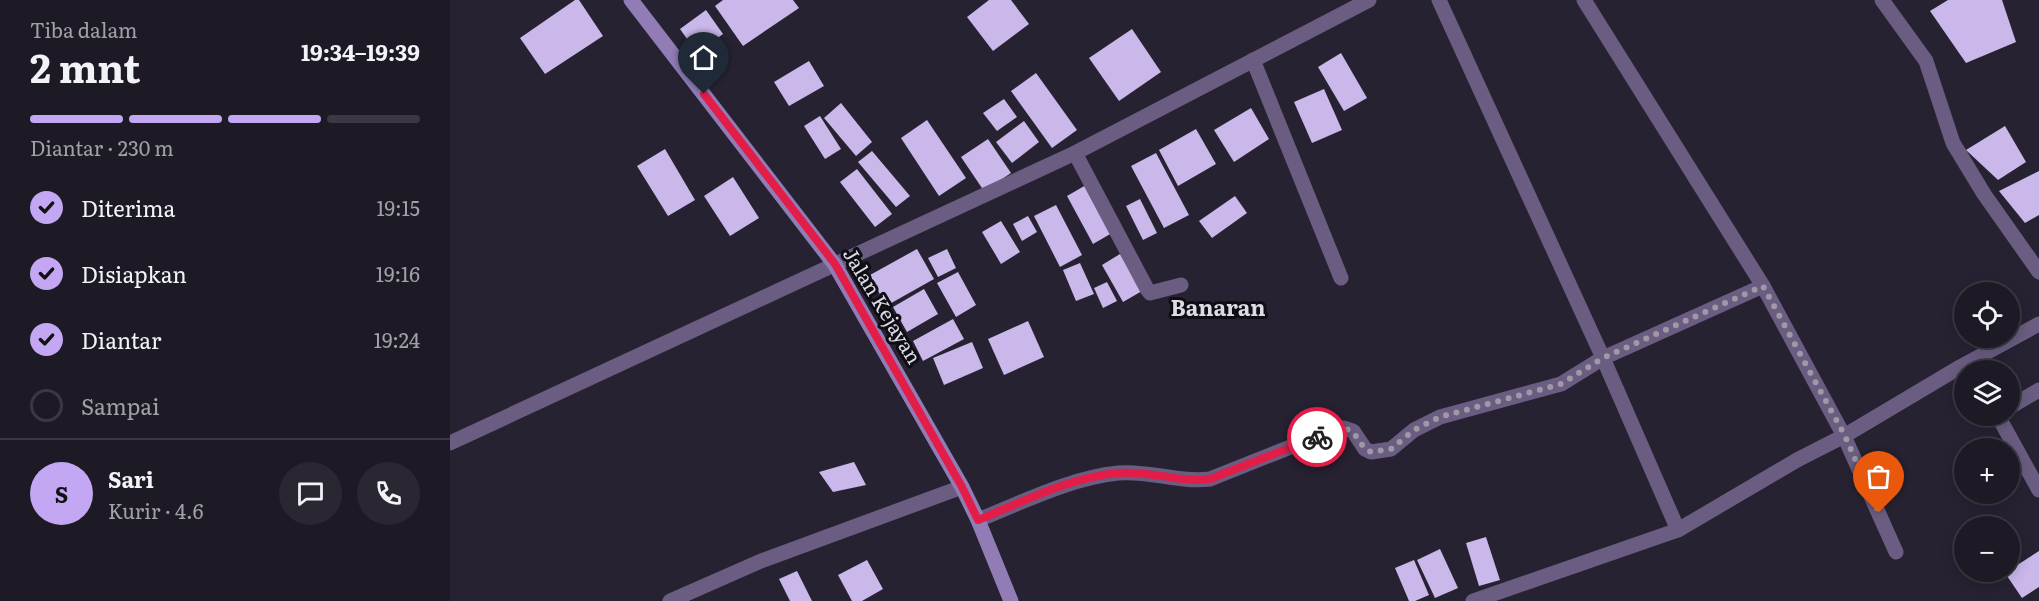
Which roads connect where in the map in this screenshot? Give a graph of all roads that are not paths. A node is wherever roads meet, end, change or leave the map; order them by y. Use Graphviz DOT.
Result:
graph roads {
  1 [pos="632,0"];
  2 [pos="1369,0"];
  3 [pos="1439,0"];
  4 [pos="1584,0"];
  5 [pos="1882,0"];
  6 [pos="1253,60"];
  7 [pos="1075,153"];
  8 [pos="835,264"];
  9 [pos="2039,272"];
  10 [pos="1341,278"];
  11 [pos="1181,285"];
  12 [pos="1763,286"];
  13 [pos="2039,324"];
  14 [pos="1603,358"];
  15 [pos="1978,360"];
  16 [pos="1954,374"];
  17 [pos="2039,390"];
  18 [pos="2020,401"];
  19 [pos="2004,426"];
  20 [pos="1845,436"];
  21 [pos="450,443"];
  22 [pos="962,487"];
  23 [pos="2039,490"];
  24 [pos="978,520"];
  25 [pos="1678,530"];
  26 [pos="1896,552"];
  27 [pos="670,601"];
  28 [pos="1011,601"];
  29 [pos="1473,601"];
  1 -- 8 [label="main road, Jalan Kejayan"];
  2 -- 6 [label="street"];
  3 -- 14 [label="street"];
  4 -- 12 [label="street"];
  5 -- 9 [label="street"];
  6 -- 7 [label="street"];
  6 -- 10 [label="street"];
  7 -- 8 [label="street"];
  7 -- 11 [label="street"];
  8 -- 21 [label="street"];
  8 -- 22 [label="main road, Jalan Kejayan"];
  12 -- 14 [label="street"];
  12 -- 20 [label="street"];
  13 -- 15 [label="street"];
  14 -- 24 [label="street"];
  14 -- 25 [label="street"];
  16 -- 20 [label="street"];
  17 -- 18 [label="street"];
  19 -- 23 [label="street"];
  20 -- 25 [label="street"];
  20 -- 26 [label="street"];
  22 -- 24 [label="main road, Jalan Kejayan"];
  22 -- 27 [label="street"];
  24 -- 28 [label="main road, Jalan Kejayan"];
  25 -- 29 [label="street"];
}
